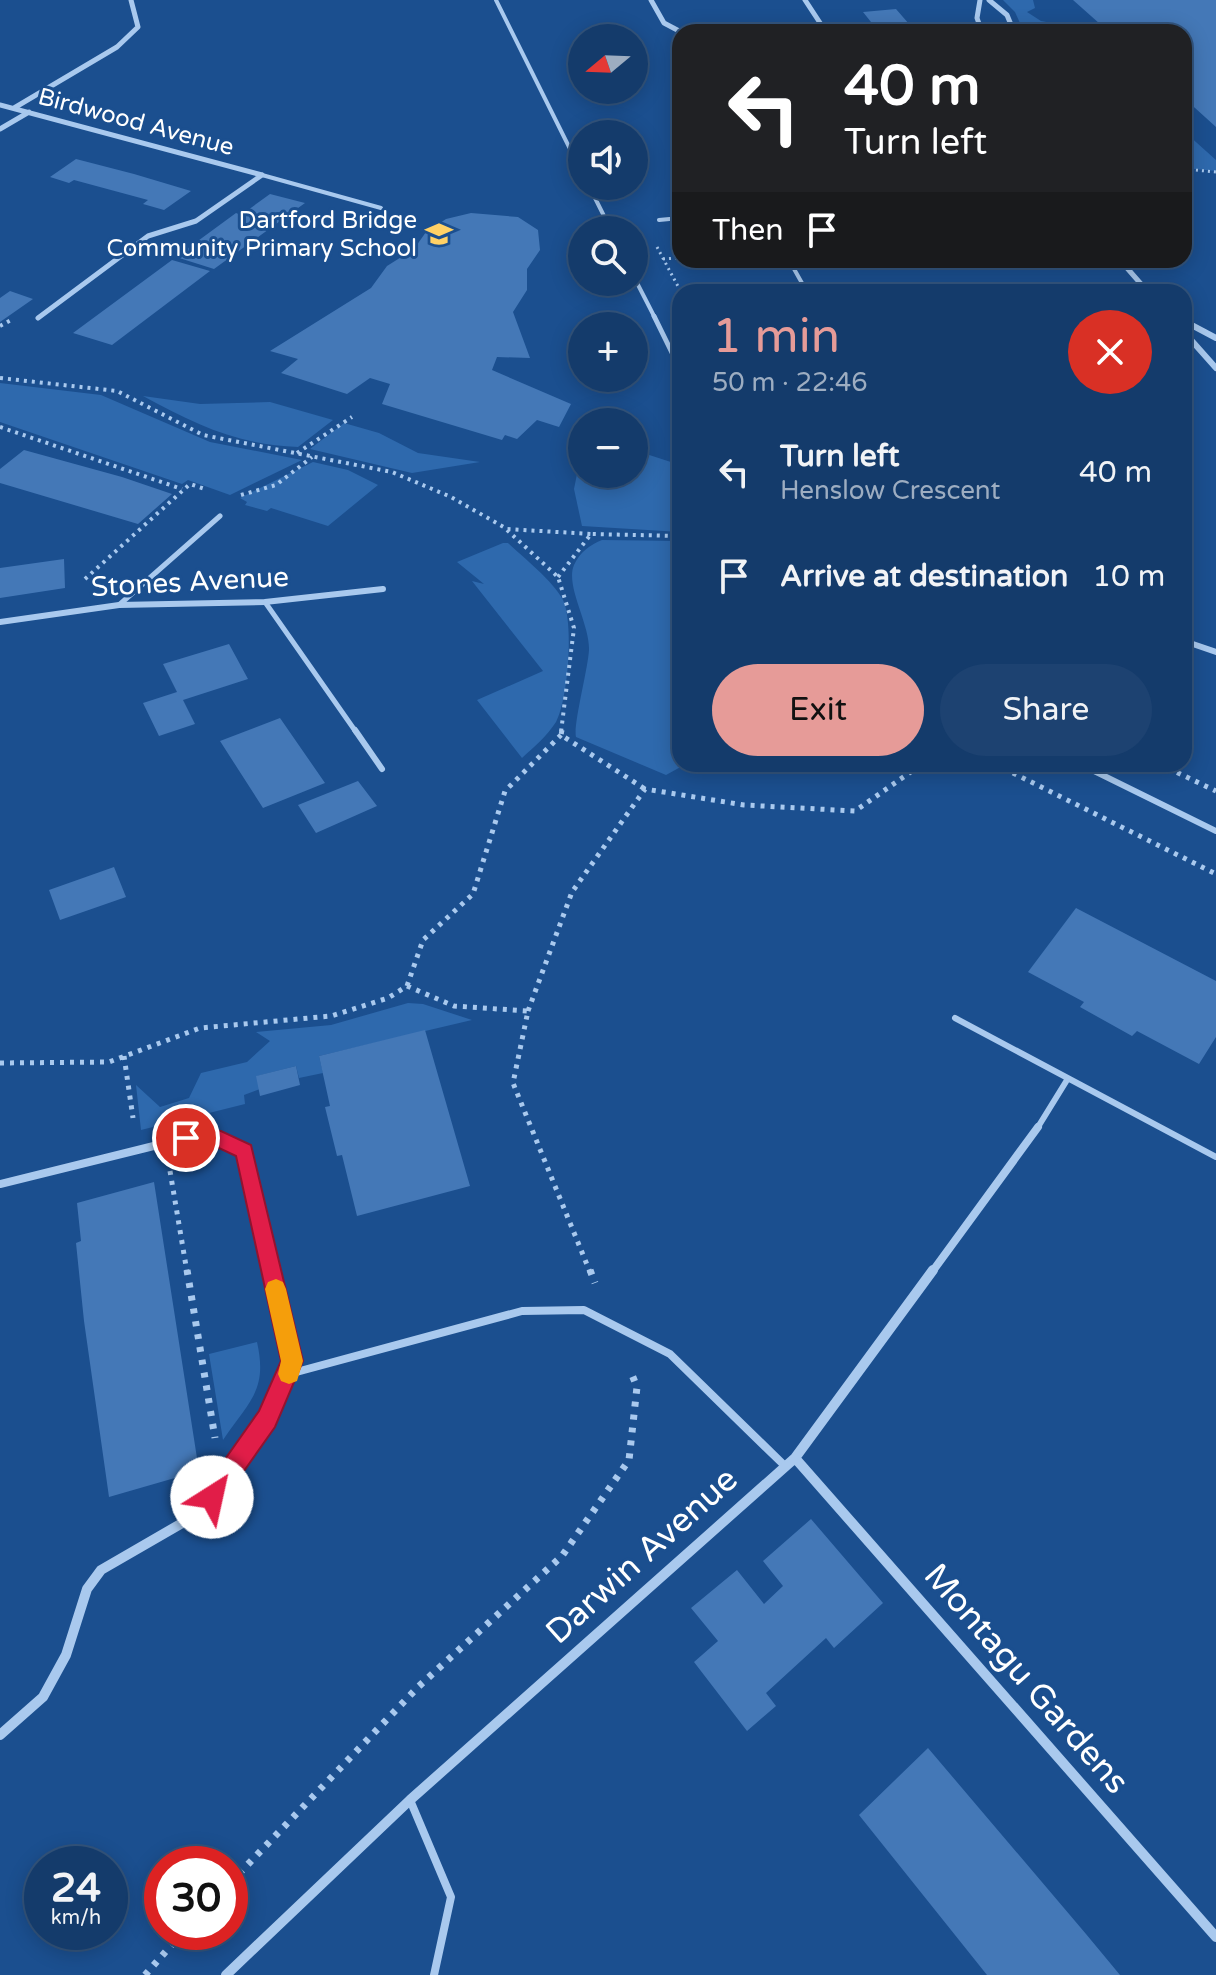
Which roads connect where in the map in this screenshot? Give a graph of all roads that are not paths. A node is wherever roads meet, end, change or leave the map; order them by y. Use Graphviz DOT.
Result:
graph roads {
  1 [pos="131,0"];
  2 [pos="496,0"];
  3 [pos="651,0"];
  4 [pos="805,0"];
  5 [pos="980,0"];
  6 [pos="989,0"];
  7 [pos="821,24"];
  8 [pos="979,24"];
  9 [pos="1011,24"];
  10 [pos="672,27"];
  11 [pos="0,105"];
  12 [pos="13,108"];
  13 [pos="29,112"];
  14 [pos="0,129"];
  15 [pos="568,145"];
  16 [pos="262,175"];
  17 [pos="381,208"];
  18 [pos="672,219"];
  19 [pos="659,220"];
  20 [pos="1127,268"];
  21 [pos="1141,284"];
  22 [pos="644,296"];
  23 [pos="38,318"];
  24 [pos="1192,325"];
  25 [pos="1216,338"];
  26 [pos="1192,341"];
  27 [pos="672,353"];
  28 [pos="1216,368"];
  29 [pos="220,516"];
  30 [pos="383,589"];
  31 [pos="265,602"];
  32 [pos="119,605"];
  33 [pos="0,622"];
  34 [pos="1192,644"];
  35 [pos="1216,652"];
  36 [pos="382,769"];
  37 [pos="1096,772"];
  38 [pos="1216,831"];
  39 [pos="955,1018"];
  40 [pos="1067,1080"];
  41 [pos="1038,1127"];
  42 [pos="1216,1157"];
  43 [pos="0,1184"];
  44 [pos="289,1374"];
  45 [pos="795,1458"];
  46 [pos="785,1466"];
  47 [pos="0,1735"];
  48 [pos="410,1800"];
  49 [pos="1216,1937"];
  50 [pos="226,1975"];
  51 [pos="434,1975"];
  1 -- 12 [label="street"];
  2 -- 15 [label="lane"];
  3 -- 10 [label="street"];
  4 -- 7 [label="street"];
  5 -- 8 [label="street"];
  6 -- 9 [label="street"];
  11 -- 12 [label="street, Birdwood Avenue"];
  12 -- 13 [label="street, Birdwood Avenue"];
  13 -- 14 [label="street"];
  13 -- 16 [label="street, Birdwood Avenue"];
  16 -- 17 [label="lane"];
  16 -- 23 [label="street"];
  18 -- 19 [label="lane"];
  20 -- 21 [label="street"];
  22 -- 27 [label="lane"];
  24 -- 25 [label="street"];
  26 -- 28 [label="street"];
  29 -- 32 [label="lane"];
  30 -- 31 [label="street, Stones Avenue"];
  31 -- 32 [label="street, Stones Avenue"];
  31 -- 36 [label="lane"];
  32 -- 33 [label="street, Stones Avenue"];
  34 -- 35 [label="street"];
  37 -- 38 [label="lane"];
  39 -- 40 [label="lane"];
  40 -- 41 [label="lane"];
  40 -- 42 [label="lane"];
  41 -- 45 [label="street, Darwin Avenue"];
  43 -- 44 [label="street"];
  44 -- 46 [label="lane"];
  44 -- 47 [label="street"];
  45 -- 46 [label="street, Darwin Avenue"];
  45 -- 49 [label="street, Montagu Gardens"];
  46 -- 48 [label="street, Darwin Avenue"];
  48 -- 50 [label="street, Darwin Avenue"];
  48 -- 51 [label="lane"];
}
